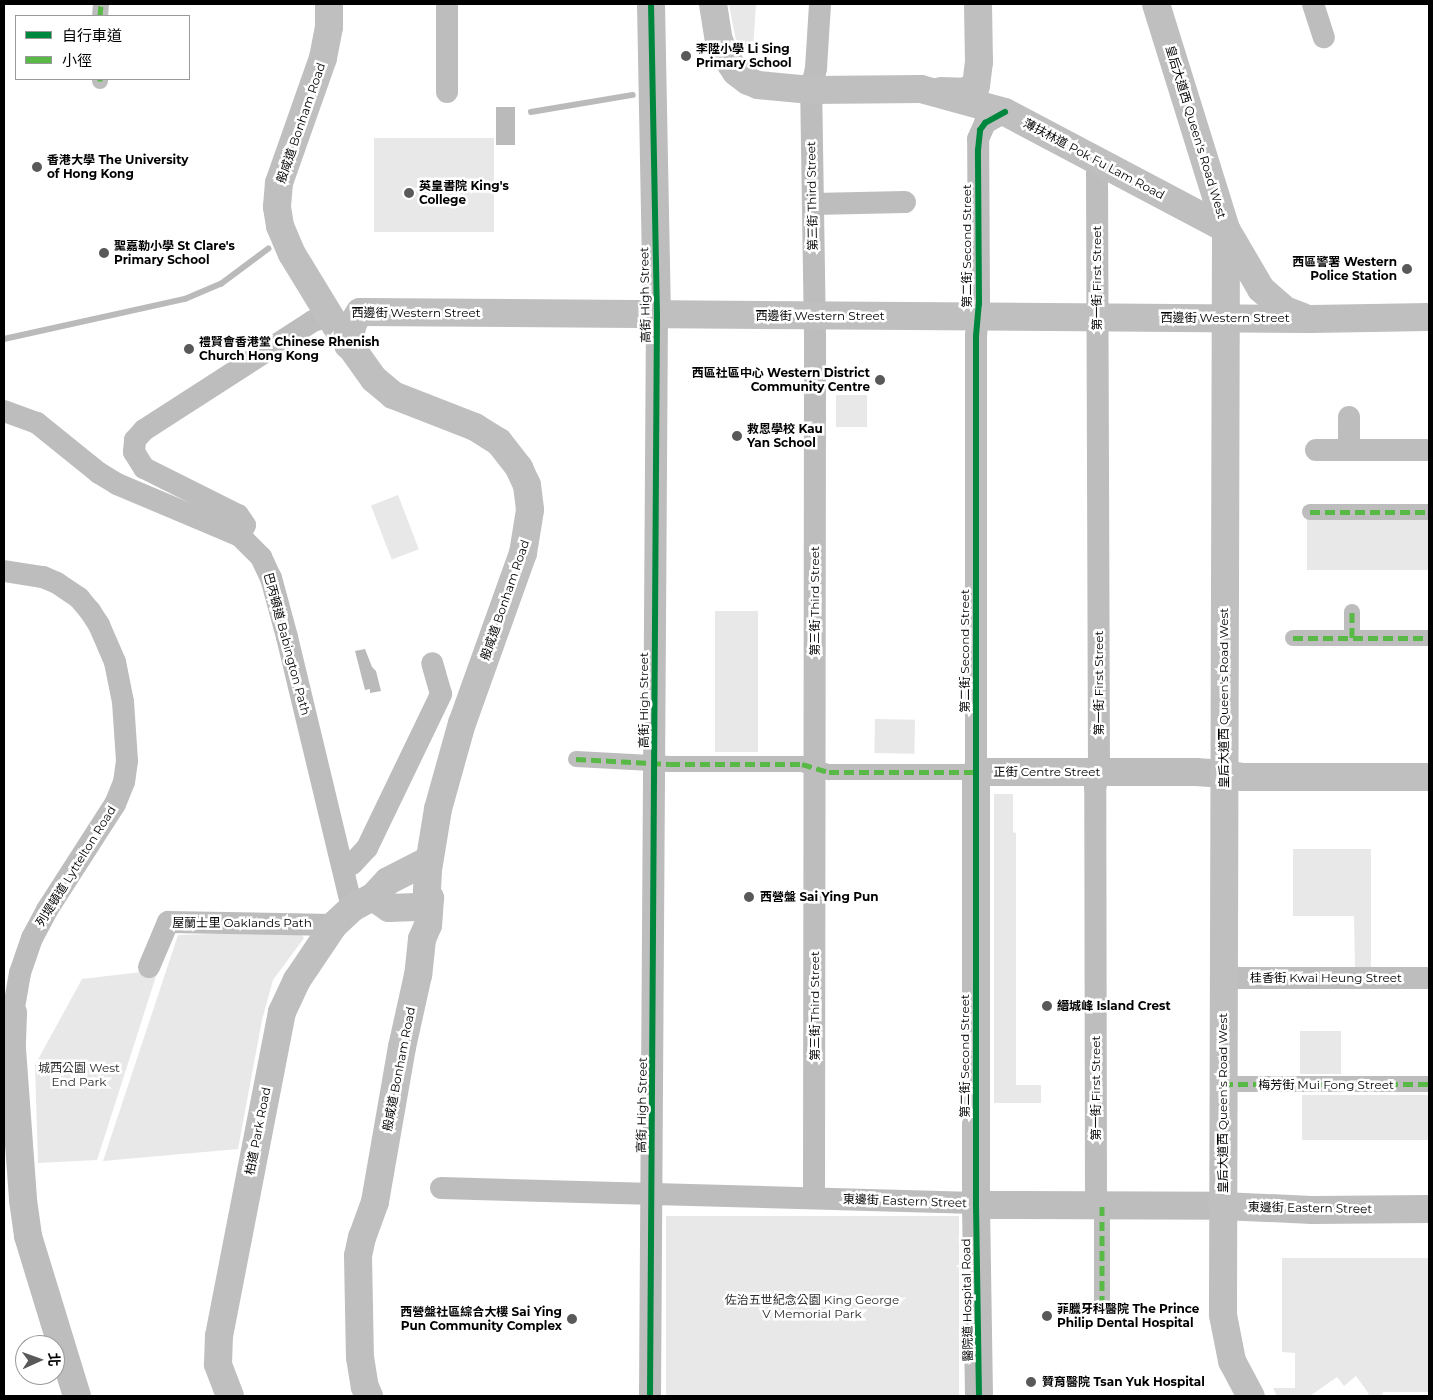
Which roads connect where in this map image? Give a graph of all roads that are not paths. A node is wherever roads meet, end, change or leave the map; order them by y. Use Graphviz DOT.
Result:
graph roads {
  1 [pos="330,4"];
  2 [pos="448,4"];
  3 [pos="651,4"];
  4 [pos="712,4"];
  5 [pos="820,4"];
  6 [pos="978,4"];
  7 [pos="1156,4"];
  8 [pos="1313,4"];
  9 [pos="1324,37"];
  10 [pos="979,62"];
  11 [pos="921,89"];
  12 [pos="811,90"];
  13 [pos="447,92"];
  14 [pos="1005,112"];
  15 [pos="1096,160"];
  16 [pos="906,202"];
  17 [pos="813,204"];
  18 [pos="1226,229"];
  19 [pos="360,312"];
  20 [pos="330,316"];
  21 [pos="657,316"];
  22 [pos="815,316"];
  23 [pos="978,317"];
  24 [pos="1429,317"];
  25 [pos="1097,318"];
  26 [pos="1225,318"];
  27 [pos="1312,319"];
  28 [pos="348,344"];
  29 [pos="4,411"];
  30 [pos="1349,416"];
  31 [pos="1316,450"];
  32 [pos="1349,450"];
  33 [pos="1429,450"];
  34 [pos="1310,512"];
  35 [pos="1429,512"];
  36 [pos="240,536"];
  37 [pos="4,571"];
  38 [pos="1352,612"];
  39 [pos="1293,638"];
  40 [pos="1352,638"];
  41 [pos="1429,638"];
  42 [pos="432,663"];
  43 [pos="576,759"];
  44 [pos="656,762"];
  45 [pos="815,768"];
  46 [pos="976,772"];
  47 [pos="1099,772"];
  48 [pos="1224,774"];
  49 [pos="1429,776"];
  50 [pos="429,860"];
  51 [pos="343,868"];
  52 [pos="422,900"];
  53 [pos="353,910"];
  54 [pos="149,967"];
  55 [pos="1223,978"];
  56 [pos="1429,978"];
  57 [pos="8,1012"];
  58 [pos="1223,1084"];
  59 [pos="1429,1084"];
  60 [pos="441,1188"];
  61 [pos="652,1195"];
  62 [pos="814,1198"];
  63 [pos="976,1203"];
  64 [pos="1099,1206"];
  65 [pos="1222,1206"];
  66 [pos="1429,1209"];
  67 [pos="1102,1302"];
  68 [pos="77,1396"];
  69 [pos="230,1396"];
  70 [pos="369,1396"];
  71 [pos="650,1396"];
  72 [pos="979,1396"];
  73 [pos="1251,1396"];
  1 -- 20 [label="main road, 般咸道 Bonham Road"];
  2 -- 13 [label="street"];
  3 -- 21 [label="street, 高街 High Street"];
  4 -- 12 [label="main road, 薄扶林道 Pok Fu Lam Road"];
  5 -- 12 [label="street, 第三街 Third Street"];
  6 -- 10 [label="main road"];
  7 -- 18 [label="main road, 皇后大道西 Queen's Road West"];
  8 -- 9 [label="street"];
  10 -- 11 [label="main road"];
  10 -- 14 [label="main road"];
  11 -- 12 [label="main road, 薄扶林道 Pok Fu Lam Road"];
  11 -- 14 [label="main road, 薄扶林道 Pok Fu Lam Road"];
  12 -- 17 [label="street, 第三街 Third Street"];
  14 -- 15 [label="main road, 薄扶林道 Pok Fu Lam Road"];
  14 -- 23 [label="street, 第二街 Second Street"];
  15 -- 18 [label="main road, 薄扶林道 Pok Fu Lam Road"];
  15 -- 25 [label="street, 第一街 First Street"];
  16 -- 17 [label="street"];
  17 -- 22 [label="street, 第三街 Third Street"];
  18 -- 26 [label="main road, 皇后大道西 Queen's Road West"];
  18 -- 27 [label="main road, 西邊街 Western Street"];
  19 -- 20 [label="street, 西邊街 Western Street"];
  19 -- 21 [label="main road, 西邊街 Western Street"];
  19 -- 28 [label="main road"];
  20 -- 28 [label="main road, 般咸道 Bonham Road"];
  20 -- 36 [label="street"];
  21 -- 22 [label="main road, 西邊街 Western Street"];
  21 -- 44 [label="street, 高街 High Street"];
  22 -- 23 [label="main road, 西邊街 Western Street"];
  22 -- 45 [label="street, 第三街 Third Street"];
  23 -- 25 [label="main road, 西邊街 Western Street"];
  23 -- 46 [label="street, 第二街 Second Street"];
  24 -- 27 [label="main road, 西邊街 Western Street"];
  25 -- 26 [label="main road, 西邊街 Western Street"];
  25 -- 47 [label="street, 第一街 First Street"];
  26 -- 27 [label="main road, 西邊街 Western Street"];
  26 -- 48 [label="main road, 皇后大道西 Queen's Road West"];
  28 -- 50 [label="main road, 般咸道 Bonham Road"];
  29 -- 36 [label="street, 巴丙頓道 Babington Path"];
  30 -- 32 [label="street"];
  31 -- 32 [label="street"];
  32 -- 33 [label="street"];
  34 -- 35 [label="street"];
  36 -- 51 [label="street, 巴丙頓道 Babington Path"];
  37 -- 57 [label="street, 列堤頓道 Lyttelton Road"];
  38 -- 40 [label="street"];
  39 -- 40 [label="street"];
  40 -- 41 [label="street"];
  42 -- 51 [label="street"];
  43 -- 44 [label="street, 正街 Centre Street"];
  44 -- 45 [label="street, 正街 Centre Street"];
  44 -- 61 [label="street, 高街 High Street"];
  45 -- 46 [label="street, 正街 Centre Street"];
  45 -- 62 [label="street, 第三街 Third Street"];
  46 -- 47 [label="street, 正街 Centre Street"];
  46 -- 63 [label="street, 第二街 Second Street"];
  47 -- 48 [label="street, 正街 Centre Street"];
  47 -- 64 [label="street, 第一街 First Street"];
  48 -- 49 [label="main road, 正街 Centre Street"];
  48 -- 55 [label="main road, 皇后大道西 Queen's Road West"];
  50 -- 52 [label="main road, 般咸道 Bonham Road"];
  50 -- 53 [label="main road, 柏道 Park Road"];
  51 -- 53 [label="street, 巴丙頓道 Babington Path"];
  52 -- 53 [label="main road"];
  52 -- 70 [label="main road, 般咸道 Bonham Road"];
  53 -- 54 [label="street, 屋蘭士里 Oaklands Path"];
  53 -- 69 [label="main road, 柏道 Park Road"];
  55 -- 56 [label="street, 桂香街 Kwai Heung Street"];
  55 -- 58 [label="main road, 皇后大道西 Queen's Road West"];
  57 -- 68 [label="street, 列堤頓道 Lyttelton Road"];
  58 -- 59 [label="street, 梅芳街 Mui Fong Street"];
  58 -- 65 [label="main road, 皇后大道西 Queen's Road West"];
  60 -- 61 [label="street, 東邊街 Eastern Street"];
  61 -- 62 [label="street, 東邊街 Eastern Street"];
  61 -- 71 [label="street, 高街 High Street"];
  62 -- 63 [label="street, 東邊街 Eastern Street"];
  63 -- 64 [label="street, 東邊街 Eastern Street"];
  63 -- 72 [label="street, 醫院道 Hospital Road"];
  64 -- 65 [label="street, 東邊街 Eastern Street"];
  64 -- 67 [label="street"];
  65 -- 66 [label="main road, 東邊街 Eastern Street"];
  65 -- 73 [label="main road, 皇后大道西 Queen's Road West"];
}
